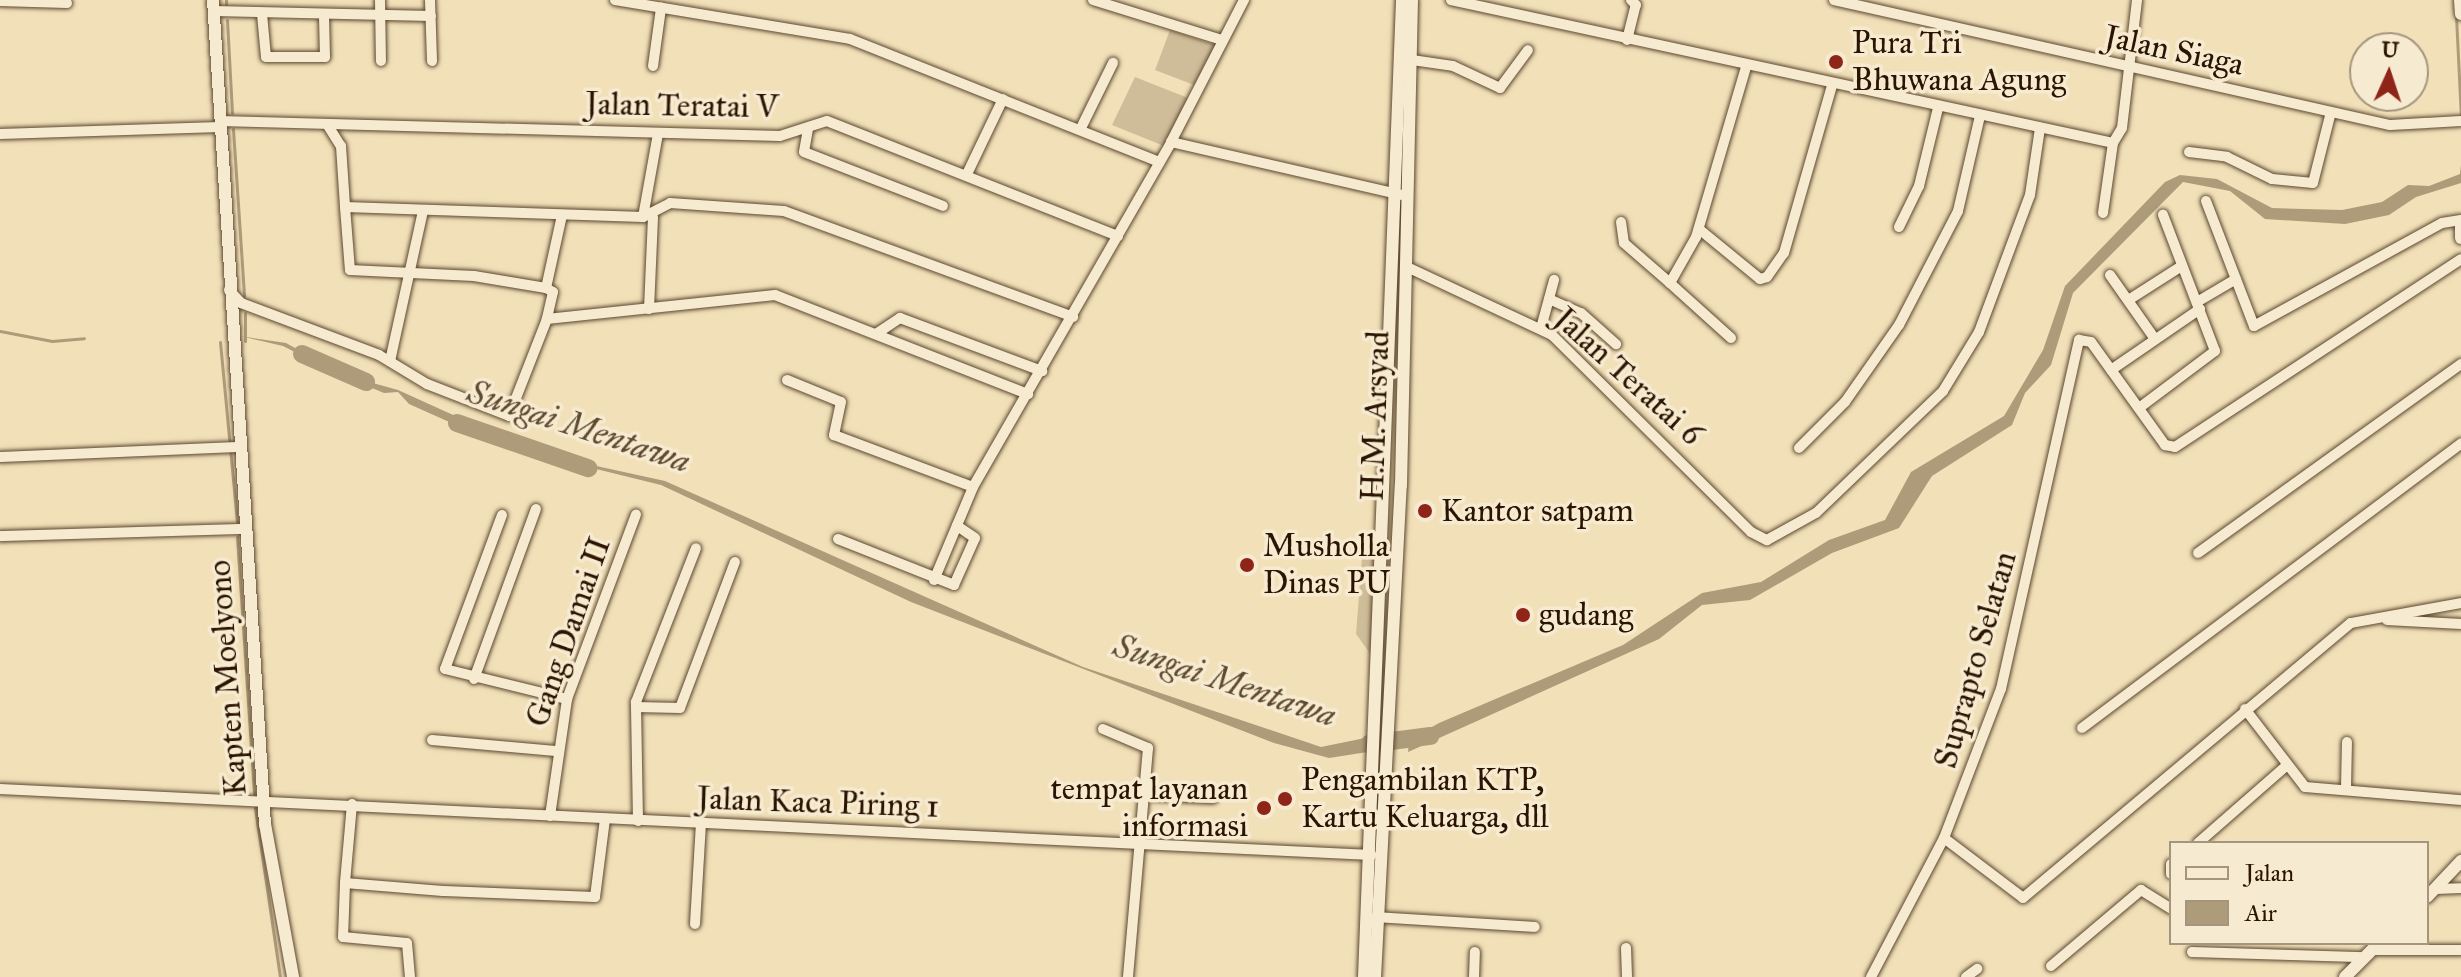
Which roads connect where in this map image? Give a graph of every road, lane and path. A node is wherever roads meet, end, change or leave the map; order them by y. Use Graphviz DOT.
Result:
graph roads {
  1 [pos="380,0"];
  2 [pos="430,0"];
  3 [pos="615,0"];
  4 [pos="1093,0"];
  5 [pos="1244,0"];
  6 [pos="1402,0"];
  7 [pos="1412,0"];
  8 [pos="1451,0"];
  9 [pos="1631,0"];
  10 [pos="1834,0"];
  11 [pos="2137,0"];
  12 [pos="2460,0"];
  13 [pos="0,1"];
  14 [pos="67,3"];
  15 [pos="214,6"];
  16 [pos="661,8"];
  17 [pos="262,14"];
  18 [pos="2461,14"];
  19 [pos="431,16"];
  20 [pos="324,17"];
  21 [pos="380,17"];
  22 [pos="1222,40"];
  23 [pos="1627,40"];
  24 [pos="1528,50"];
  25 [pos="1412,60"];
  26 [pos="381,61"];
  27 [pos="432,61"];
  28 [pos="1113,63"];
  29 [pos="653,66"];
  30 [pos="1746,67"];
  31 [pos="2130,68"];
  32 [pos="1832,86"];
  33 [pos="1003,99"];
  34 [pos="1938,108"];
  35 [pos="2331,112"];
  36 [pos="1980,116"];
  37 [pos="2459,122"];
  38 [pos="220,124"];
  39 [pos="327,124"];
  40 [pos="2040,128"];
  41 [pos="808,129"];
  42 [pos="1080,130"];
  43 [pos="0,134"];
  44 [pos="658,134"];
  45 [pos="1171,142"];
  46 [pos="2113,143"];
  47 [pos="2189,152"];
  48 [pos="1159,162"];
  49 [pos="967,174"];
  50 [pos="1403,196"];
  51 [pos="2206,201"];
  52 [pos="943,206"];
  53 [pos="345,207"];
  54 [pos="423,211"];
  55 [pos="2103,213"];
  56 [pos="562,215"];
  57 [pos="2163,215"];
  58 [pos="648,217"];
  59 [pos="2461,221"];
  60 [pos="1621,222"];
  61 [pos="1899,227"];
  62 [pos="1699,229"];
  63 [pos="1118,236"];
  64 [pos="2461,238"];
  65 [pos="2461,259"];
  66 [pos="1407,267"];
  67 [pos="2180,267"];
  68 [pos="2110,275"];
  69 [pos="410,277"];
  70 [pos="2236,279"];
  71 [pos="1554,280"];
  72 [pos="1670,283"];
  73 [pos="228,288"];
  74 [pos="546,288"];
  75 [pos="1549,299"];
  76 [pos="2130,299"];
  77 [pos="2198,306"];
  78 [pos="649,309"];
  79 [pos="1073,317"];
  80 [pos="547,319"];
  81 [pos="1541,328"];
  82 [pos="876,334"];
  83 [pos="1731,338"];
  84 [pos="2155,339"];
  85 [pos="1616,344"];
  86 [pos="390,361"];
  87 [pos="2461,364"];
  88 [pos="2111,370"];
  89 [pos="1042,371"];
  90 [pos="787,380"];
  91 [pos="1028,394"];
  92 [pos="2139,408"];
  93 [pos="2461,443"];
  94 [pos="238,447"];
  95 [pos="1799,448"];
  96 [pos="0,457"];
  97 [pos="973,487"];
  98 [pos="536,509"];
  99 [pos="636,514"];
  100 [pos="502,515"];
  101 [pos="957,526"];
  102 [pos="243,529"];
  103 [pos="0,536"];
  104 [pos="838,539"];
  105 [pos="696,548"];
  106 [pos="2198,553"];
  107 [pos="735,562"];
  108 [pos="934,580"];
  109 [pos="2461,603"];
  110 [pos="2378,615"];
  111 [pos="2461,624"];
  112 [pos="474,679"];
  113 [pos="567,699"];
  114 [pos="636,707"];
  115 [pos="2245,709"];
  116 [pos="2082,728"];
  117 [pos="1103,729"];
  118 [pos="1384,733"];
  119 [pos="432,740"];
  120 [pos="2347,742"];
  121 [pos="556,751"];
  122 [pos="1382,754"];
  123 [pos="2286,766"];
  124 [pos="2346,788"];
  125 [pos="0,789"];
  126 [pos="1146,795"];
  127 [pos="1213,798"];
  128 [pos="2461,800"];
  129 [pos="264,801"];
  130 [pos="352,804"];
  131 [pos="550,816"];
  132 [pos="605,819"];
  133 [pos="638,821"];
  134 [pos="701,824"];
  135 [pos="1944,838"];
  136 [pos="2200,841"];
  137 [pos="1142,846"];
  138 [pos="1371,855"];
  139 [pos="2460,865"];
  140 [pos="345,883"];
  141 [pos="2461,888"];
  142 [pos="2431,893"];
  143 [pos="2169,908"];
  144 [pos="1376,917"];
  145 [pos="695,924"];
  146 [pos="1535,927"];
  147 [pos="1626,948"];
  148 [pos="2372,950"];
  149 [pos="2461,950"];
  150 [pos="1475,952"];
  151 [pos="2192,952"];
  152 [pos="2051,966"];
  153 [pos="1977,969"];
  154 [pos="293,977"];
  155 [pos="410,977"];
  156 [pos="1128,977"];
  157 [pos="1364,977"];
  158 [pos="1375,977"];
  159 [pos="1474,977"];
  160 [pos="1627,977"];
  161 [pos="1871,977"];
  162 [pos="1966,977"];
  163 [pos="2345,977"];
  1 -- 21 [label="street"];
  2 -- 19 [label="street"];
  3 -- 16 [label="street"];
  4 -- 22 [label="street"];
  5 -- 22 [label="street"];
  6 -- 50 [label="street, H.M. Arsyad"];
  7 -- 25 [label="street, H.M. Arsyad"];
  8 -- 23 [label="street"];
  9 -- 23 [label="street"];
  10 -- 31 [label="street, Jalan Siaga"];
  11 -- 31 [label="street"];
  12 -- 18 [label="street"];
  13 -- 14 [label="street"];
  15 -- 17 [label="street"];
  15 -- 38 [label="street"];
  16 -- 29 [label="street"];
  16 -- 33 [label="street"];
  17 -- 20 [label="street"];
  17 -- 20 [label="street"];
  19 -- 21 [label="street"];
  19 -- 27 [label="street"];
  20 -- 21 [label="street"];
  21 -- 26 [label="street"];
  22 -- 45 [label="street"];
  23 -- 30 [label="street"];
  24 -- 25 [label="street"];
  25 -- 50 [label="street, H.M. Arsyad"];
  28 -- 42 [label="street"];
  30 -- 32 [label="street"];
  30 -- 62 [label="street"];
  31 -- 35 [label="street, Jalan Siaga"];
  31 -- 46 [label="street"];
  32 -- 34 [label="street"];
  32 -- 62 [label="street"];
  33 -- 42 [label="street"];
  33 -- 49 [label="street"];
  34 -- 36 [label="street"];
  34 -- 61 [label="street"];
  35 -- 37 [label="street, Jalan Siaga"];
  35 -- 47 [label="street"];
  36 -- 40 [label="street"];
  36 -- 95 [label="street"];
  38 -- 39 [label="street, Jalan Teratai V"];
  38 -- 43 [label="street, Jalan Teratai V"];
  38 -- 73 [label="street"];
  39 -- 44 [label="street, Jalan Teratai V"];
  39 -- 53 [label="street"];
  40 -- 46 [label="street"];
  40 -- 81 [label="street, Jalan Teratai 6"];
  41 -- 44 [label="street, Jalan Teratai V"];
  41 -- 49 [label="street, Jalan Teratai V"];
  41 -- 52 [label="street"];
  42 -- 48 [label="street"];
  44 -- 58 [label="street"];
  45 -- 48 [label="street"];
  45 -- 50 [label="street"];
  46 -- 55 [label="street"];
  48 -- 63 [label="street"];
  49 -- 63 [label="street, Jalan Teratai V"];
  50 -- 66 [label="street, H.M. Arsyad"];
  50 -- 118 [label="street, H.M. Arsyad"];
  51 -- 70 [label="street"];
  53 -- 54 [label="street"];
  53 -- 69 [label="street"];
  54 -- 56 [label="street"];
  54 -- 69 [label="street"];
  56 -- 58 [label="street"];
  56 -- 74 [label="street"];
  57 -- 67 [label="street"];
  58 -- 78 [label="street"];
  58 -- 79 [label="street"];
  59 -- 64 [label="street"];
  59 -- 70 [label="street"];
  60 -- 72 [label="street"];
  62 -- 72 [label="street"];
  63 -- 79 [label="street"];
  65 -- 92 [label="street"];
  66 -- 81 [label="street, Jalan Teratai 6"];
  66 -- 118 [label="street, H.M. Arsyad"];
  67 -- 76 [label="street"];
  67 -- 77 [label="street"];
  68 -- 76 [label="street"];
  69 -- 74 [label="street"];
  69 -- 86 [label="street"];
  70 -- 77 [label="street"];
  71 -- 75 [label="street"];
  72 -- 83 [label="street"];
  73 -- 86 [label="street"];
  73 -- 94 [label="street, Kapten Moelyono"];
  74 -- 80 [label="street"];
  75 -- 81 [label="street"];
  75 -- 85 [label="street"];
  76 -- 84 [label="street"];
  77 -- 84 [label="street"];
  77 -- 92 [label="street"];
  78 -- 80 [label="street"];
  78 -- 82 [label="street"];
  79 -- 89 [label="street"];
  80 -- 86 [label="street"];
  82 -- 89 [label="street"];
  82 -- 91 [label="street"];
  84 -- 88 [label="street"];
  87 -- 106 [label="street"];
  88 -- 92 [label="street"];
  88 -- 135 [label="street, Suprapto Selatan"];
  89 -- 91 [label="street"];
  90 -- 97 [label="street"];
  91 -- 97 [label="street"];
  93 -- 116 [label="street"];
  94 -- 96 [label="street"];
  94 -- 102 [label="street, Kapten Moelyono"];
  97 -- 101 [label="street"];
  98 -- 112 [label="street"];
  99 -- 113 [label="street, Gang Damai II"];
  100 -- 112 [label="street"];
  101 -- 108 [label="street"];
  101 -- 108 [label="street"];
  102 -- 103 [label="street"];
  102 -- 129 [label="street, Kapten Moelyono"];
  104 -- 108 [label="street"];
  105 -- 114 [label="street"];
  107 -- 114 [label="street"];
  109 -- 110 [label="street"];
  110 -- 111 [label="street"];
  110 -- 115 [label="street"];
  112 -- 113 [label="street"];
  113 -- 121 [label="street, Gang Damai II"];
  114 -- 133 [label="street"];
  115 -- 123 [label="street"];
  115 -- 135 [label="street"];
  117 -- 126 [label="street"];
  118 -- 122 [label="street, H.M. Arsyad"];
  119 -- 121 [label="street"];
  120 -- 124 [label="street"];
  121 -- 131 [label="street, Gang Damai II"];
  122 -- 138 [label="street, H.M. Arsyad"];
  122 -- 144 [label="street, H.M. Arsyad"];
  123 -- 124 [label="street"];
  123 -- 136 [label="street"];
  124 -- 128 [label="street"];
  125 -- 129 [label="street, Jalan Kaca Piring 1"];
  126 -- 127 [label="street"];
  126 -- 137 [label="street"];
  129 -- 130 [label="street, Jalan Kaca Piring 1"];
  129 -- 154 [label="street, Kapten Moelyono"];
  130 -- 131 [label="street, Jalan Kaca Piring 1"];
  130 -- 140 [label="street"];
  131 -- 132 [label="street, Jalan Kaca Piring 1"];
  132 -- 133 [label="street, Jalan Kaca Piring 1"];
  132 -- 140 [label="street"];
  133 -- 134 [label="street, Jalan Kaca Piring 1"];
  134 -- 137 [label="street, Jalan Kaca Piring 1"];
  134 -- 145 [label="street"];
  135 -- 161 [label="street, Suprapto Selatan"];
  137 -- 138 [label="street, Jalan Kaca Piring 1"];
  137 -- 156 [label="street"];
  138 -- 157 [label="street, H.M. Arsyad"];
  139 -- 142 [label="street"];
  140 -- 155 [label="street"];
  141 -- 142 [label="street"];
  143 -- 152 [label="street"];
  144 -- 146 [label="street"];
  144 -- 158 [label="street, H.M. Arsyad"];
  147 -- 160 [label="street"];
  148 -- 149 [label="street"];
  148 -- 151 [label="street"];
  148 -- 163 [label="street"];
  150 -- 159 [label="street"];
  153 -- 162 [label="street"];
}
